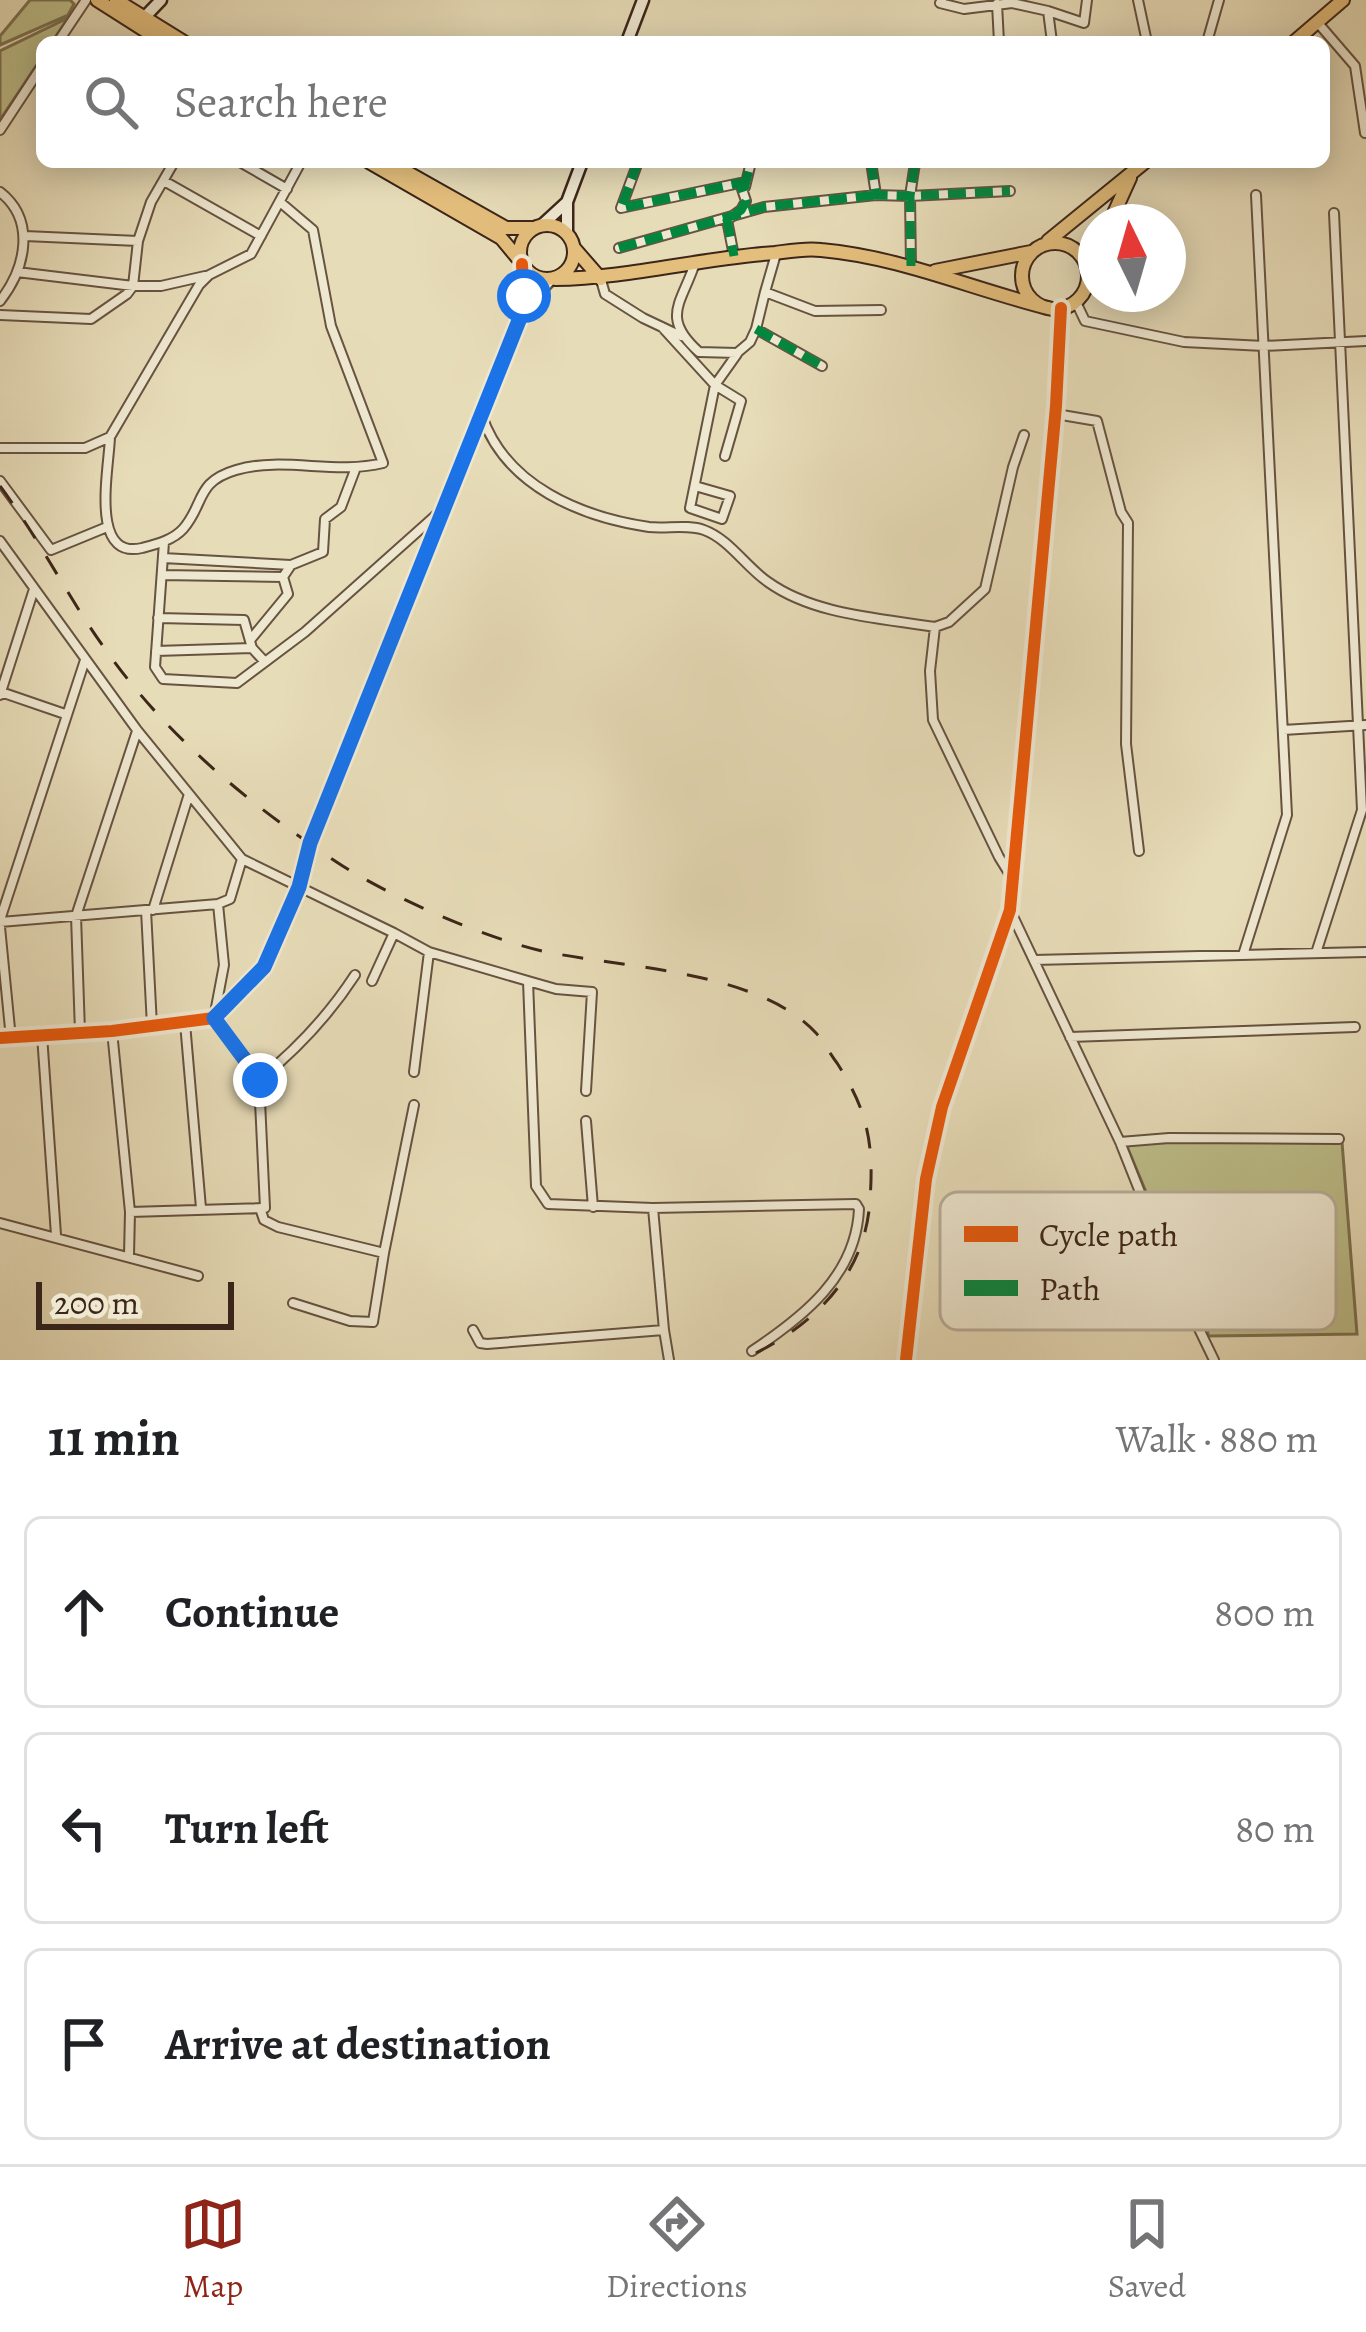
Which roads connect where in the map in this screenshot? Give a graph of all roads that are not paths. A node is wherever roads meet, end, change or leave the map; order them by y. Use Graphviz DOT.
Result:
graph roads {
  1 [pos="86,0"];
  2 [pos="97,0"];
  3 [pos="116,0"];
  4 [pos="161,0"];
  5 [pos="643,0"];
  6 [pos="942,0"];
  7 [pos="1087,0"];
  8 [pos="1138,0"];
  9 [pos="1219,0"];
  10 [pos="1343,0"];
  11 [pos="997,4"];
  12 [pos="1048,11"];
  13 [pos="141,22"];
  14 [pos="1318,23"];
  15 [pos="62,36"];
  16 [pos="157,36"];
  17 [pos="171,36"];
  18 [pos="629,36"];
  19 [pos="999,36"];
  20 [pos="1051,36"];
  21 [pos="1147,36"];
  22 [pos="1209,36"];
  23 [pos="1302,36"];
  24 [pos="1329,36"];
  25 [pos="1330,37"];
  26 [pos="36,76"];
  27 [pos="0,130"];
  28 [pos="1365,133"];
  29 [pos="172,168"];
  30 [pos="250,168"];
  31 [pos="298,168"];
  32 [pos="379,168"];
  33 [pos="400,168"];
  34 [pos="580,168"];
  35 [pos="636,168"];
  36 [pos="750,168"];
  37 [pos="872,168"];
  38 [pos="916,168"];
  39 [pos="1131,168"];
  40 [pos="1132,168"];
  41 [pos="164,181"];
  42 [pos="287,189"];
  43 [pos="745,189"];
  44 [pos="1010,190"];
  45 [pos="0,192"];
  46 [pos="876,195"];
  47 [pos="1256,195"];
  48 [pos="910,196"];
  49 [pos="280,202"];
  50 [pos="567,202"];
  51 [pos="1117,204"];
  52 [pos="1334,213"];
  53 [pos="727,220"];
  54 [pos="538,227"];
  55 [pos="567,234"];
  56 [pos="25,236"];
  57 [pos="261,236"];
  58 [pos="138,241"];
  59 [pos="1045,244"];
  60 [pos="574,248"];
  61 [pos="619,248"];
  62 [pos="1032,251"];
  63 [pos="776,253"];
  64 [pos="1078,253"];
  65 [pos="734,256"];
  66 [pos="695,262"];
  67 [pos="521,263"];
  68 [pos="910,266"];
  69 [pos="935,271"];
  70 [pos="17,272"];
  71 [pos="209,274"];
  72 [pos="601,278"];
  73 [pos="553,279"];
  74 [pos="133,286"];
  75 [pos="766,292"];
  76 [pos="1078,299"];
  77 [pos="0,301"];
  78 [pos="1076,302"];
  79 [pos="524,308"];
  80 [pos="1056,309"];
  81 [pos="881,310"];
  82 [pos="0,316"];
  83 [pos="662,327"];
  84 [pos="756,329"];
  85 [pos="681,336"];
  86 [pos="1366,341"];
  87 [pos="1339,342"];
  88 [pos="1264,346"];
  89 [pos="737,352"];
  90 [pos="822,365"];
  91 [pos="716,385"];
  92 [pos="1056,414"];
  93 [pos="482,416"];
  94 [pos="1024,435"];
  95 [pos="110,437"];
  96 [pos="0,448"];
  97 [pos="725,455"];
  98 [pos="355,470"];
  99 [pos="0,481"];
  100 [pos="695,486"];
  101 [pos="446,507"];
  102 [pos="107,527"];
  103 [pos="0,541"];
  104 [pos="164,542"];
  105 [pos="163,558"];
  106 [pos="290,565"];
  107 [pos="162,575"];
  108 [pos="284,577"];
  109 [pos="34,589"];
  110 [pos="158,618"];
  111 [pos="935,627"];
  112 [pos="251,644"];
  113 [pos="156,651"];
  114 [pos="86,660"];
  115 [pos="265,662"];
  116 [pos="0,693"];
  117 [pos="65,714"];
  118 [pos="1362,725"];
  119 [pos="137,730"];
  120 [pos="1283,730"];
  121 [pos="189,794"];
  122 [pos="1138,851"];
  123 [pos="242,859"];
  124 [pos="1013,879"];
  125 [pos="299,887"];
  126 [pos="218,904"];
  127 [pos="149,910"];
  128 [pos="1010,910"];
  129 [pos="76,916"];
  130 [pos="0,923"];
  131 [pos="394,933"];
  132 [pos="429,952"];
  133 [pos="1366,952"];
  134 [pos="1316,953"];
  135 [pos="1244,955"];
  136 [pos="1034,960"];
  137 [pos="355,975"];
  138 [pos="372,981"];
  139 [pos="527,981"];
  140 [pos="214,1018"];
  141 [pos="185,1023"];
  142 [pos="152,1026"];
  143 [pos="1355,1027"];
  144 [pos="112,1031"];
  145 [pos="80,1032"];
  146 [pos="42,1035"];
  147 [pos="1070,1037"];
  148 [pos="5,1038"];
  149 [pos="414,1072"];
  150 [pos="260,1080"];
  151 [pos="586,1091"];
  152 [pos="414,1105"];
  153 [pos="586,1121"];
  154 [pos="1339,1139"];
  155 [pos="1120,1142"];
  156 [pos="1140,1192"];
  157 [pos="593,1207"];
  158 [pos="201,1208"];
  159 [pos="260,1208"];
  160 [pos="653,1208"];
  161 [pos="130,1212"];
  162 [pos="0,1223"];
  163 [pos="56,1235"];
  164 [pos="384,1253"];
  165 [pos="129,1255"];
  166 [pos="198,1276"];
  167 [pos="293,1303"];
  168 [pos="473,1330"];
  169 [pos="664,1330"];
  170 [pos="1200,1330"];
  171 [pos="752,1351"];
  172 [pos="669,1360"];
  173 [pos="906,1360"];
  174 [pos="1214,1360"];
  1 -- 15 [label="street"];
  2 -- 13 [label="main road"];
  3 -- 13 [label="main road"];
  4 -- 13 [label="main road"];
  5 -- 18 [label="main road"];
  6 -- 11 [label="street"];
  7 -- 12 [label="street"];
  8 -- 21 [label="street"];
  9 -- 22 [label="street"];
  10 -- 14 [label="main road"];
  11 -- 12 [label="street"];
  11 -- 19 [label="street"];
  12 -- 20 [label="street"];
  13 -- 16 [label="main road"];
  13 -- 17 [label="main road"];
  14 -- 23 [label="main road"];
  14 -- 24 [label="street"];
  25 -- 28 [label="street"];
  26 -- 27 [label="street"];
  29 -- 41 [label="street"];
  30 -- 42 [label="street"];
  31 -- 42 [label="street"];
  32 -- 67 [label="main road"];
  33 -- 54 [label="main road"];
  34 -- 50 [label="main road"];
  35 -- 43 [label="street"];
  36 -- 43 [label="street"];
  37 -- 46 [label="street"];
  38 -- 48 [label="street"];
  39 -- 59 [label="main road"];
  40 -- 51 [label="main road"];
  41 -- 57 [label="street"];
  41 -- 58 [label="street"];
  42 -- 49 [label="street"];
  43 -- 53 [label="street"];
  44 -- 48 [label="street"];
  45 -- 56 [label="street"];
  46 -- 48 [label="street"];
  46 -- 53 [label="street"];
  47 -- 88 [label="street"];
  48 -- 68 [label="street"];
  49 -- 57 [label="street"];
  49 -- 98 [label="street"];
  50 -- 54 [label="main road"];
  50 -- 55 [label="main road"];
  52 -- 87 [label="street"];
  53 -- 61 [label="street"];
  53 -- 65 [label="street"];
  54 -- 55 [label="main road"];
  54 -- 67 [label="main road"];
  55 -- 60 [label="main road"];
  56 -- 58 [label="street"];
  56 -- 70 [label="street"];
  57 -- 71 [label="street"];
  58 -- 74 [label="street"];
  59 -- 62 [label="main road"];
  59 -- 64 [label="main road"];
  60 -- 72 [label="main road"];
  60 -- 73 [label="main road"];
  62 -- 69 [label="main road"];
  62 -- 80 [label="main road"];
  63 -- 65 [label="main road"];
  63 -- 68 [label="main road"];
  63 -- 75 [label="street"];
  65 -- 66 [label="main road"];
  66 -- 72 [label="main road"];
  66 -- 85 [label="street"];
  67 -- 73 [label="main road"];
  67 -- 79 [label="street"];
  68 -- 69 [label="main road"];
  69 -- 80 [label="main road"];
  70 -- 74 [label="street"];
  70 -- 77 [label="street"];
  71 -- 74 [label="street"];
  71 -- 95 [label="street"];
  72 -- 73 [label="main road"];
  72 -- 83 [label="street"];
  73 -- 79 [label="street"];
  74 -- 82 [label="street"];
  75 -- 81 [label="street"];
  75 -- 84 [label="street"];
  76 -- 78 [label="main road"];
  78 -- 80 [label="main road"];
  78 -- 88 [label="street"];
  79 -- 93 [label="street"];
  80 -- 92 [label="street"];
  83 -- 85 [label="street"];
  83 -- 91 [label="street"];
  84 -- 89 [label="street"];
  84 -- 90 [label="street"];
  85 -- 89 [label="street"];
  86 -- 87 [label="street"];
  87 -- 88 [label="street"];
  87 -- 118 [label="street"];
  88 -- 120 [label="street"];
  89 -- 91 [label="street"];
  91 -- 97 [label="street"];
  91 -- 100 [label="street"];
  92 -- 122 [label="street"];
  92 -- 124 [label="street"];
  93 -- 101 [label="street"];
  93 -- 111 [label="street"];
  94 -- 111 [label="street"];
  95 -- 96 [label="street"];
  95 -- 102 [label="street"];
  98 -- 104 [label="street"];
  98 -- 106 [label="street"];
  99 -- 102 [label="street"];
  100 -- 100 [label="street"];
  101 -- 115 [label="street"];
  101 -- 125 [label="street"];
  102 -- 104 [label="street"];
  103 -- 109 [label="street"];
  104 -- 105 [label="street"];
  105 -- 106 [label="street"];
  105 -- 107 [label="street"];
  106 -- 108 [label="street"];
  107 -- 108 [label="street"];
  107 -- 110 [label="street"];
  108 -- 112 [label="street"];
  109 -- 114 [label="street"];
  109 -- 116 [label="street"];
  110 -- 112 [label="street"];
  110 -- 113 [label="street"];
  111 -- 124 [label="street"];
  112 -- 113 [label="street"];
  112 -- 115 [label="street"];
  113 -- 115 [label="street"];
  114 -- 117 [label="street"];
  114 -- 119 [label="street"];
  116 -- 117 [label="street"];
  117 -- 130 [label="street"];
  118 -- 120 [label="street"];
  118 -- 134 [label="street"];
  119 -- 121 [label="street"];
  119 -- 129 [label="street"];
  120 -- 135 [label="street"];
  121 -- 123 [label="street"];
  121 -- 127 [label="street"];
  123 -- 125 [label="street"];
  123 -- 126 [label="street"];
  124 -- 128 [label="street"];
  125 -- 131 [label="street"];
  125 -- 140 [label="street"];
  126 -- 127 [label="street"];
  126 -- 140 [label="street"];
  127 -- 129 [label="street"];
  127 -- 142 [label="street"];
  128 -- 136 [label="street"];
  128 -- 173 [label="street"];
  129 -- 130 [label="street"];
  129 -- 145 [label="street"];
  130 -- 148 [label="street"];
  131 -- 132 [label="street"];
  131 -- 138 [label="street"];
  132 -- 139 [label="street"];
  132 -- 149 [label="street"];
  133 -- 134 [label="street"];
  134 -- 135 [label="street"];
  135 -- 136 [label="street"];
  136 -- 147 [label="street"];
  137 -- 150 [label="street"];
  139 -- 151 [label="street"];
  139 -- 157 [label="street"];
  140 -- 141 [label="street"];
  140 -- 150 [label="street"];
  141 -- 142 [label="street"];
  141 -- 158 [label="street"];
  142 -- 144 [label="street"];
  143 -- 147 [label="street"];
  144 -- 145 [label="street"];
  144 -- 161 [label="street"];
  145 -- 146 [label="street"];
  146 -- 148 [label="street"];
  146 -- 163 [label="street"];
  147 -- 155 [label="street"];
  150 -- 159 [label="street"];
  152 -- 164 [label="street"];
  153 -- 157 [label="street"];
  154 -- 155 [label="street"];
  155 -- 156 [label="street"];
  157 -- 160 [label="street"];
  158 -- 159 [label="street"];
  158 -- 161 [label="street"];
  159 -- 164 [label="street"];
  160 -- 169 [label="street"];
  160 -- 171 [label="street"];
  161 -- 165 [label="street"];
  162 -- 163 [label="street"];
  163 -- 165 [label="street"];
  164 -- 167 [label="street"];
  165 -- 166 [label="street"];
  168 -- 169 [label="street"];
  169 -- 172 [label="street"];
  170 -- 174 [label="street"];
}
